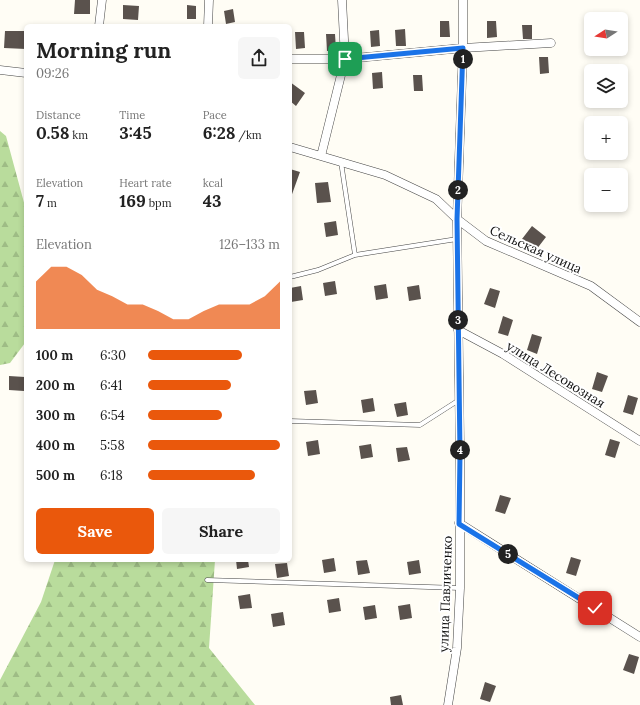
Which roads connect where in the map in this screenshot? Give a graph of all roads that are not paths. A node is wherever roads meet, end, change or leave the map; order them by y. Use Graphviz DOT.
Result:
graph roads {
  1 [pos="102,0"];
  2 [pos="209,0"];
  3 [pos="342,0"];
  4 [pos="463,0"];
  5 [pos="99,24"];
  6 [pos="208,24"];
  7 [pos="552,44"];
  8 [pos="463,48"];
  9 [pos="292,59"];
  10 [pos="345,59"];
  11 [pos="0,70"];
  12 [pos="24,73"];
  13 [pos="292,148"];
  14 [pos="321,156"];
  15 [pos="342,162"];
  16 [pos="457,219"];
  17 [pos="457,239"];
  18 [pos="355,255"];
  19 [pos="292,276"];
  20 [pos="640,322"];
  21 [pos="458,330"];
  22 [pos="459,400"];
  23 [pos="292,421"];
  24 [pos="640,441"];
  25 [pos="459,524"];
  26 [pos="207,580"];
  27 [pos="460,588"];
  28 [pos="640,637"];
  29 [pos="449,704"];
  1 -- 5 [label="street"];
  2 -- 6 [label="street"];
  3 -- 10 [label="street"];
  4 -- 8 [label="street, улица Павличенко"];
  7 -- 8 [label="street"];
  8 -- 10 [label="street"];
  8 -- 16 [label="street, улица Павличенко"];
  9 -- 10 [label="street"];
  10 -- 14 [label="street"];
  11 -- 12 [label="street"];
  13 -- 14 [label="street, Сельская улица"];
  14 -- 15 [label="street, Сельская улица"];
  15 -- 16 [label="street, Сельская улица"];
  15 -- 18 [label="lane"];
  16 -- 17 [label="street, улица Павличенко"];
  16 -- 20 [label="street, Сельская улица"];
  17 -- 18 [label="lane"];
  17 -- 21 [label="street, улица Павличенко"];
  18 -- 19 [label="lane"];
  21 -- 22 [label="street, улица Павличенко"];
  21 -- 24 [label="street, улица Лесовозная"];
  22 -- 23 [label="lane"];
  22 -- 25 [label="street, улица Павличенко"];
  25 -- 27 [label="street, улица Павличенко"];
  25 -- 28 [label="street"];
  26 -- 27 [label="lane"];
  27 -- 29 [label="street, улица Павличенко"];
}
